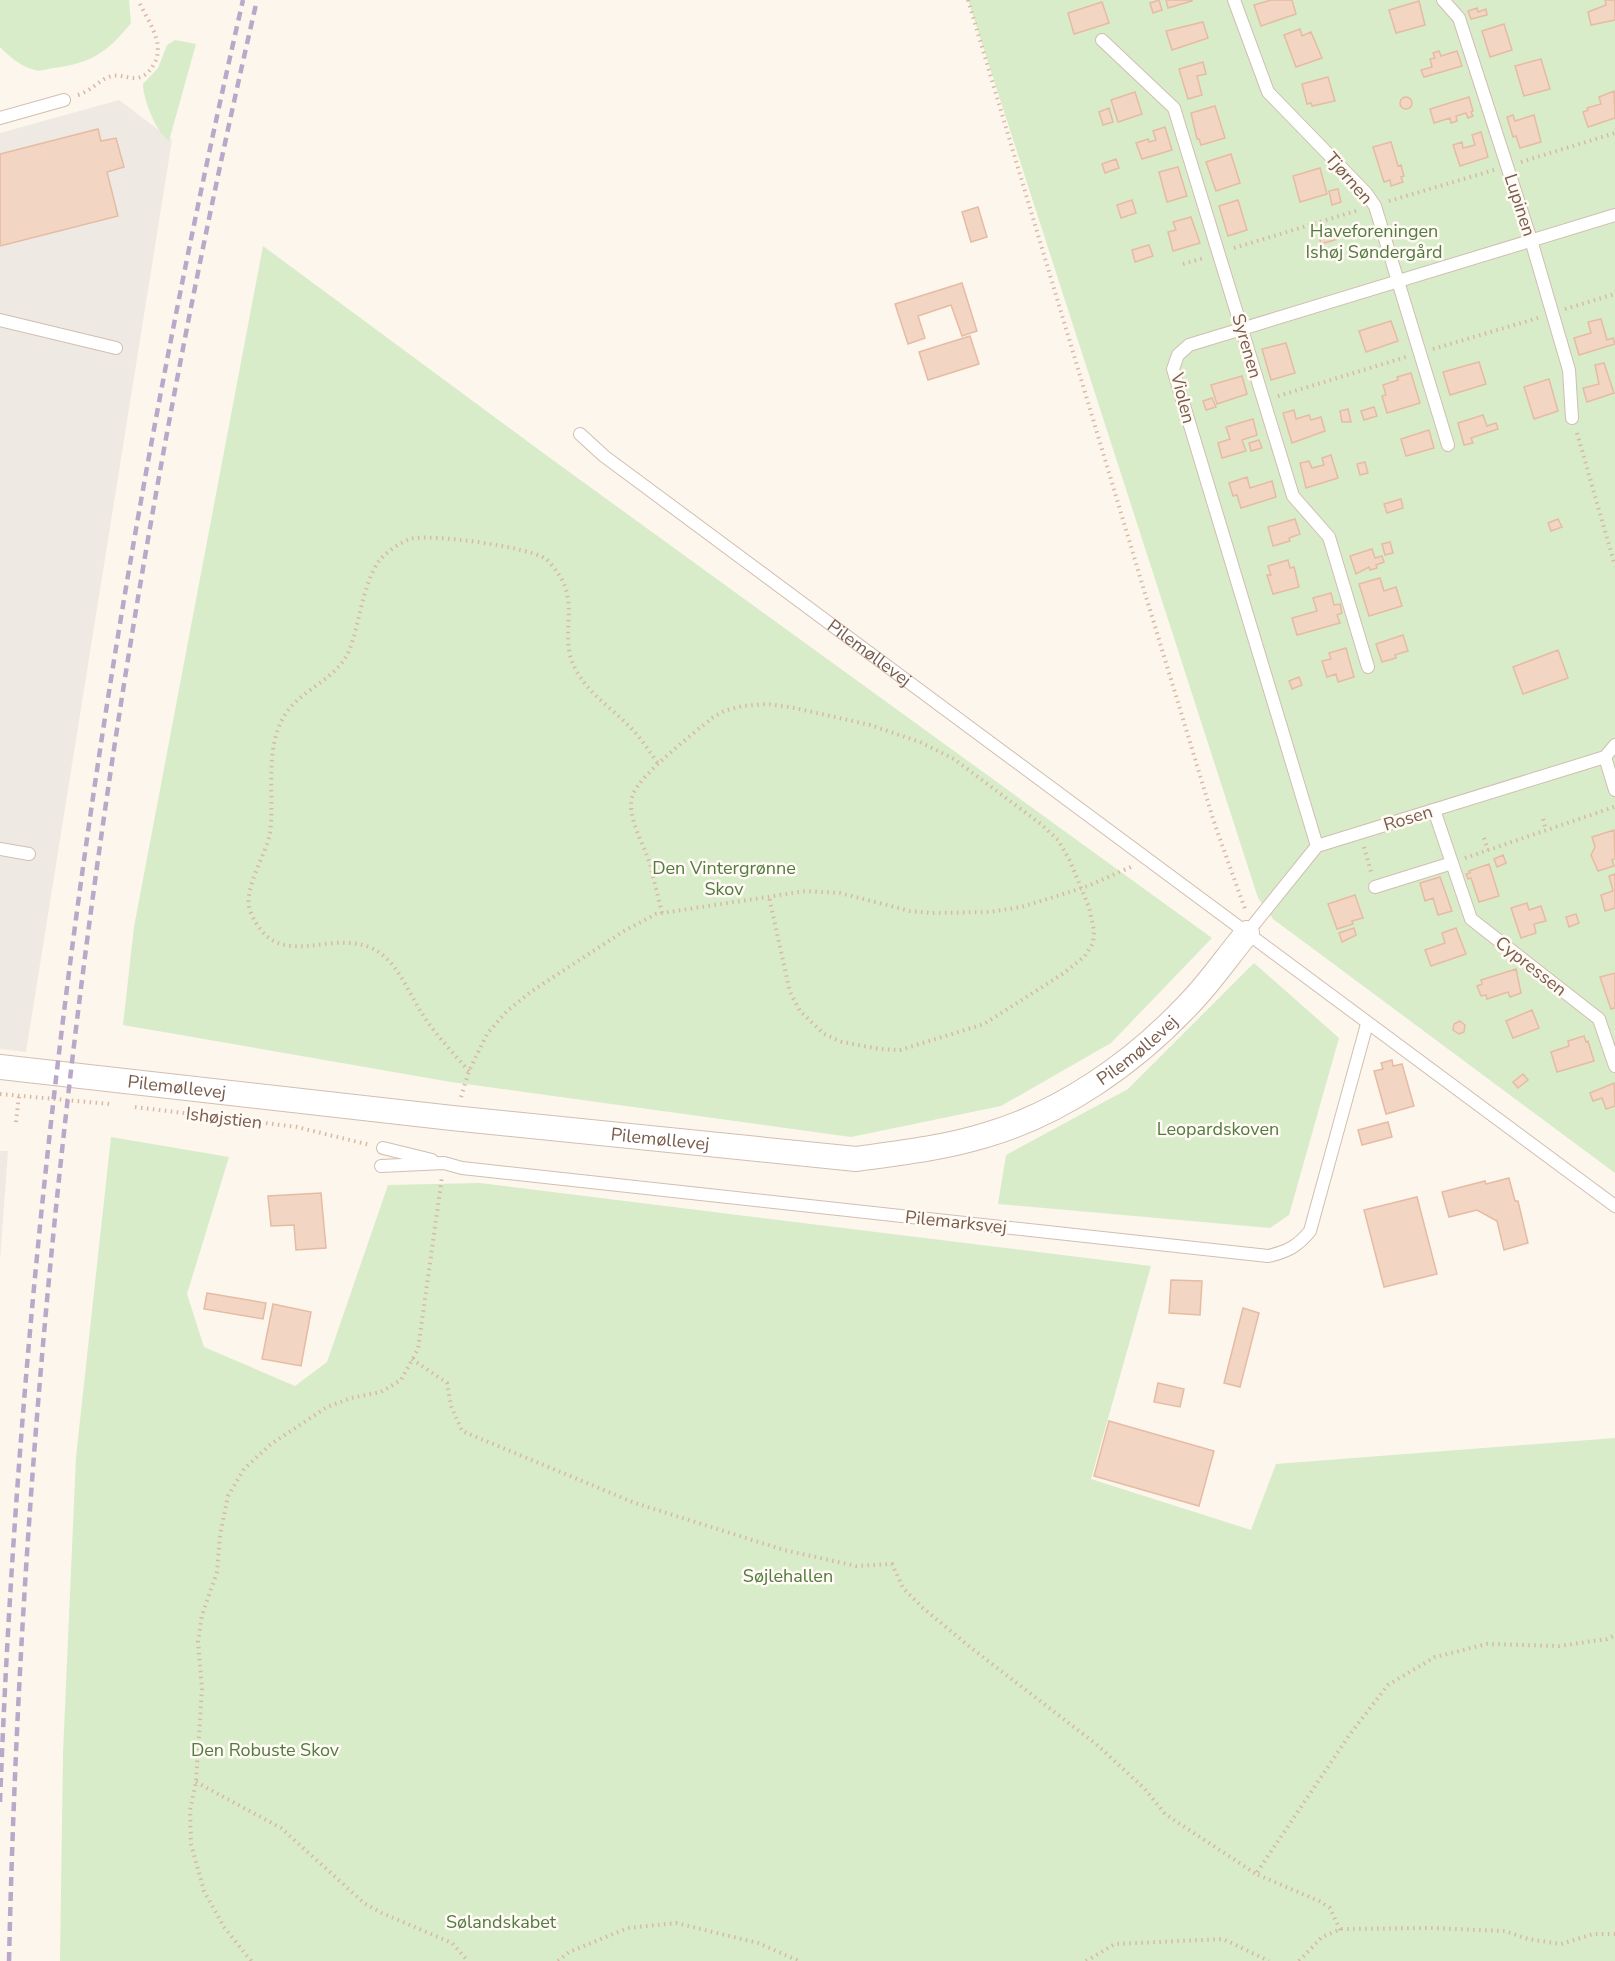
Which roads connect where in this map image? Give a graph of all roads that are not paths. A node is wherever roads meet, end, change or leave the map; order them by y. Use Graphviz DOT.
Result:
graph roads {
  1 [pos="1234,0"];
  2 [pos="1443,0"];
  3 [pos="1102,40"];
  4 [pos="64,100"];
  5 [pos="0,118"];
  6 [pos="1615,215"];
  7 [pos="1531,240"];
  8 [pos="1397,281"];
  9 [pos="0,320"];
  10 [pos="1242,328"];
  11 [pos="116,348"];
  12 [pos="1572,418"];
  13 [pos="580,434"];
  14 [pos="1448,445"];
  15 [pos="1368,667"];
  16 [pos="1615,745"];
  17 [pos="1605,757"];
  18 [pos="1615,790"];
  19 [pos="1434,810"];
  20 [pos="1317,846"];
  21 [pos="0,849"];
  22 [pos="30,854"];
  23 [pos="1452,862"];
  24 [pos="1375,887"];
  25 [pos="1247,933"];
  26 [pos="1368,1024"];
  27 [pos="1615,1066"];
  28 [pos="0,1067"];
  29 [pos="383,1148"];
  30 [pos="444,1163"];
  31 [pos="381,1166"];
  32 [pos="1615,1206"];
  1 -- 8 [label="lane, Tjørnen"];
  2 -- 7 [label="lane, Lupinen"];
  3 -- 10 [label="lane, Syrenen"];
  4 -- 5 [label="lane"];
  6 -- 7 [label="lane, Violen"];
  7 -- 8 [label="lane, Violen"];
  7 -- 12 [label="lane, Lupinen"];
  8 -- 10 [label="lane, Violen"];
  8 -- 14 [label="lane, Tjørnen"];
  9 -- 11 [label="lane"];
  10 -- 15 [label="lane, Syrenen"];
  10 -- 20 [label="lane, Violen"];
  13 -- 25 [label="lane, Pilemøllevej"];
  16 -- 17 [label="lane"];
  17 -- 18 [label="lane"];
  17 -- 19 [label="lane, Rosen"];
  19 -- 20 [label="lane, Rosen"];
  19 -- 23 [label="lane, Cypressen"];
  20 -- 25 [label="lane"];
  21 -- 22 [label="lane"];
  23 -- 24 [label="lane"];
  23 -- 27 [label="lane, Cypressen"];
  25 -- 26 [label="lane, Pilemøllevej"];
  25 -- 28 [label="street, Pilemøllevej"];
  26 -- 30 [label="lane, Pilemarksvej"];
  26 -- 32 [label="lane, Pilemøllevej"];
  29 -- 30 [label="lane"];
  30 -- 31 [label="lane, Pilemarksvej"];
}
